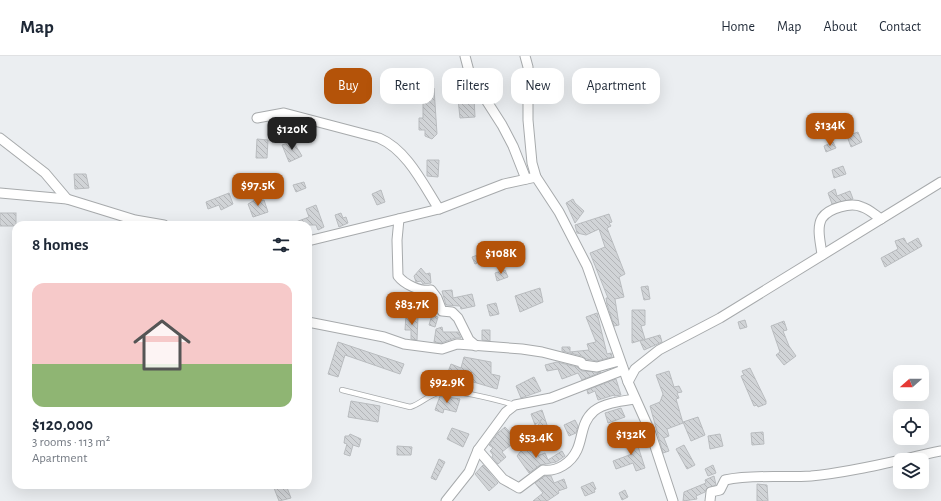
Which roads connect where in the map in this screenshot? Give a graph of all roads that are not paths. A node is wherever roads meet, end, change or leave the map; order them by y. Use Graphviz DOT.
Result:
graph roads {
  1 [pos="465,56"];
  2 [pos="525,56"];
  3 [pos="257,118"];
  4 [pos="0,138"];
  5 [pos="536,177"];
  6 [pos="526,179"];
  7 [pos="941,182"];
  8 [pos="0,193"];
  9 [pos="67,199"];
  10 [pos="439,209"];
  11 [pos="399,219"];
  12 [pos="881,219"];
  13 [pos="141,221"];
  14 [pos="312,240"];
  15 [pos="822,255"];
  16 [pos="312,323"];
  17 [pos="476,346"];
  18 [pos="621,366"];
  19 [pos="628,382"];
  20 [pos="342,390"];
  21 [pos="635,398"];
  22 [pos="515,405"];
  23 [pos="478,450"];
  24 [pos="941,451"];
  25 [pos="446,501"];
  26 [pos="673,501"];
  27 [pos="710,501"];
  1 -- 6 [label="street"];
  2 -- 5 [label="street"];
  3 -- 10 [label="street"];
  4 -- 9 [label="street"];
  5 -- 6 [label="street"];
  5 -- 18 [label="street"];
  6 -- 10 [label="street"];
  7 -- 12 [label="street"];
  8 -- 9 [label="street"];
  9 -- 13 [label="street"];
  10 -- 11 [label="street"];
  11 -- 14 [label="street"];
  11 -- 17 [label="street"];
  12 -- 15 [label="street"];
  12 -- 15 [label="street"];
  15 -- 19 [label="street"];
  16 -- 17 [label="street"];
  17 -- 18 [label="street"];
  18 -- 19 [label="street"];
  18 -- 22 [label="street"];
  19 -- 21 [label="street"];
  20 -- 22 [label="lane"];
  21 -- 23 [label="street"];
  21 -- 26 [label="street"];
  22 -- 23 [label="street"];
  23 -- 25 [label="street"];
  24 -- 27 [label="street"];
}
